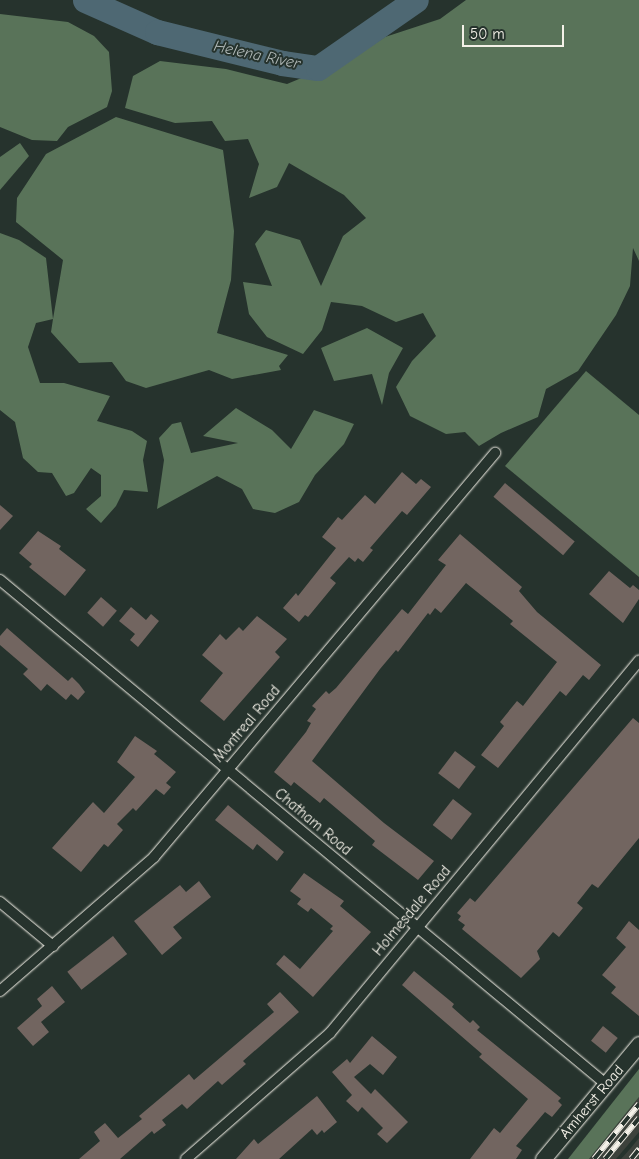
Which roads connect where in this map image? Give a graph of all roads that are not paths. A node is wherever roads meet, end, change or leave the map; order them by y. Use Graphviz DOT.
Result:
graph roads {
  1 [pos="495,453"];
  2 [pos="0,580"];
  3 [pos="639,661"];
  4 [pos="228,770"];
  5 [pos="0,902"];
  6 [pos="417,928"];
  7 [pos="53,946"];
  8 [pos="0,991"];
  9 [pos="639,1044"];
  10 [pos="607,1085"];
  11 [pos="186,1159"];
  12 [pos="543,1159"];
  1 -- 4 [label="street, Montreal Road"];
  2 -- 4 [label="street, Chatham Road"];
  3 -- 6 [label="street, Holmesdale Road"];
  4 -- 6 [label="street, Chatham Road"];
  4 -- 7 [label="street, Montreal Road"];
  5 -- 7 [label="street"];
  6 -- 10 [label="street, Chatham Road"];
  6 -- 11 [label="street, Holmesdale Road"];
  7 -- 8 [label="street, Montreal Road"];
  9 -- 10 [label="street, Amherst Road"];
  10 -- 12 [label="street, Amherst Road"];
}
